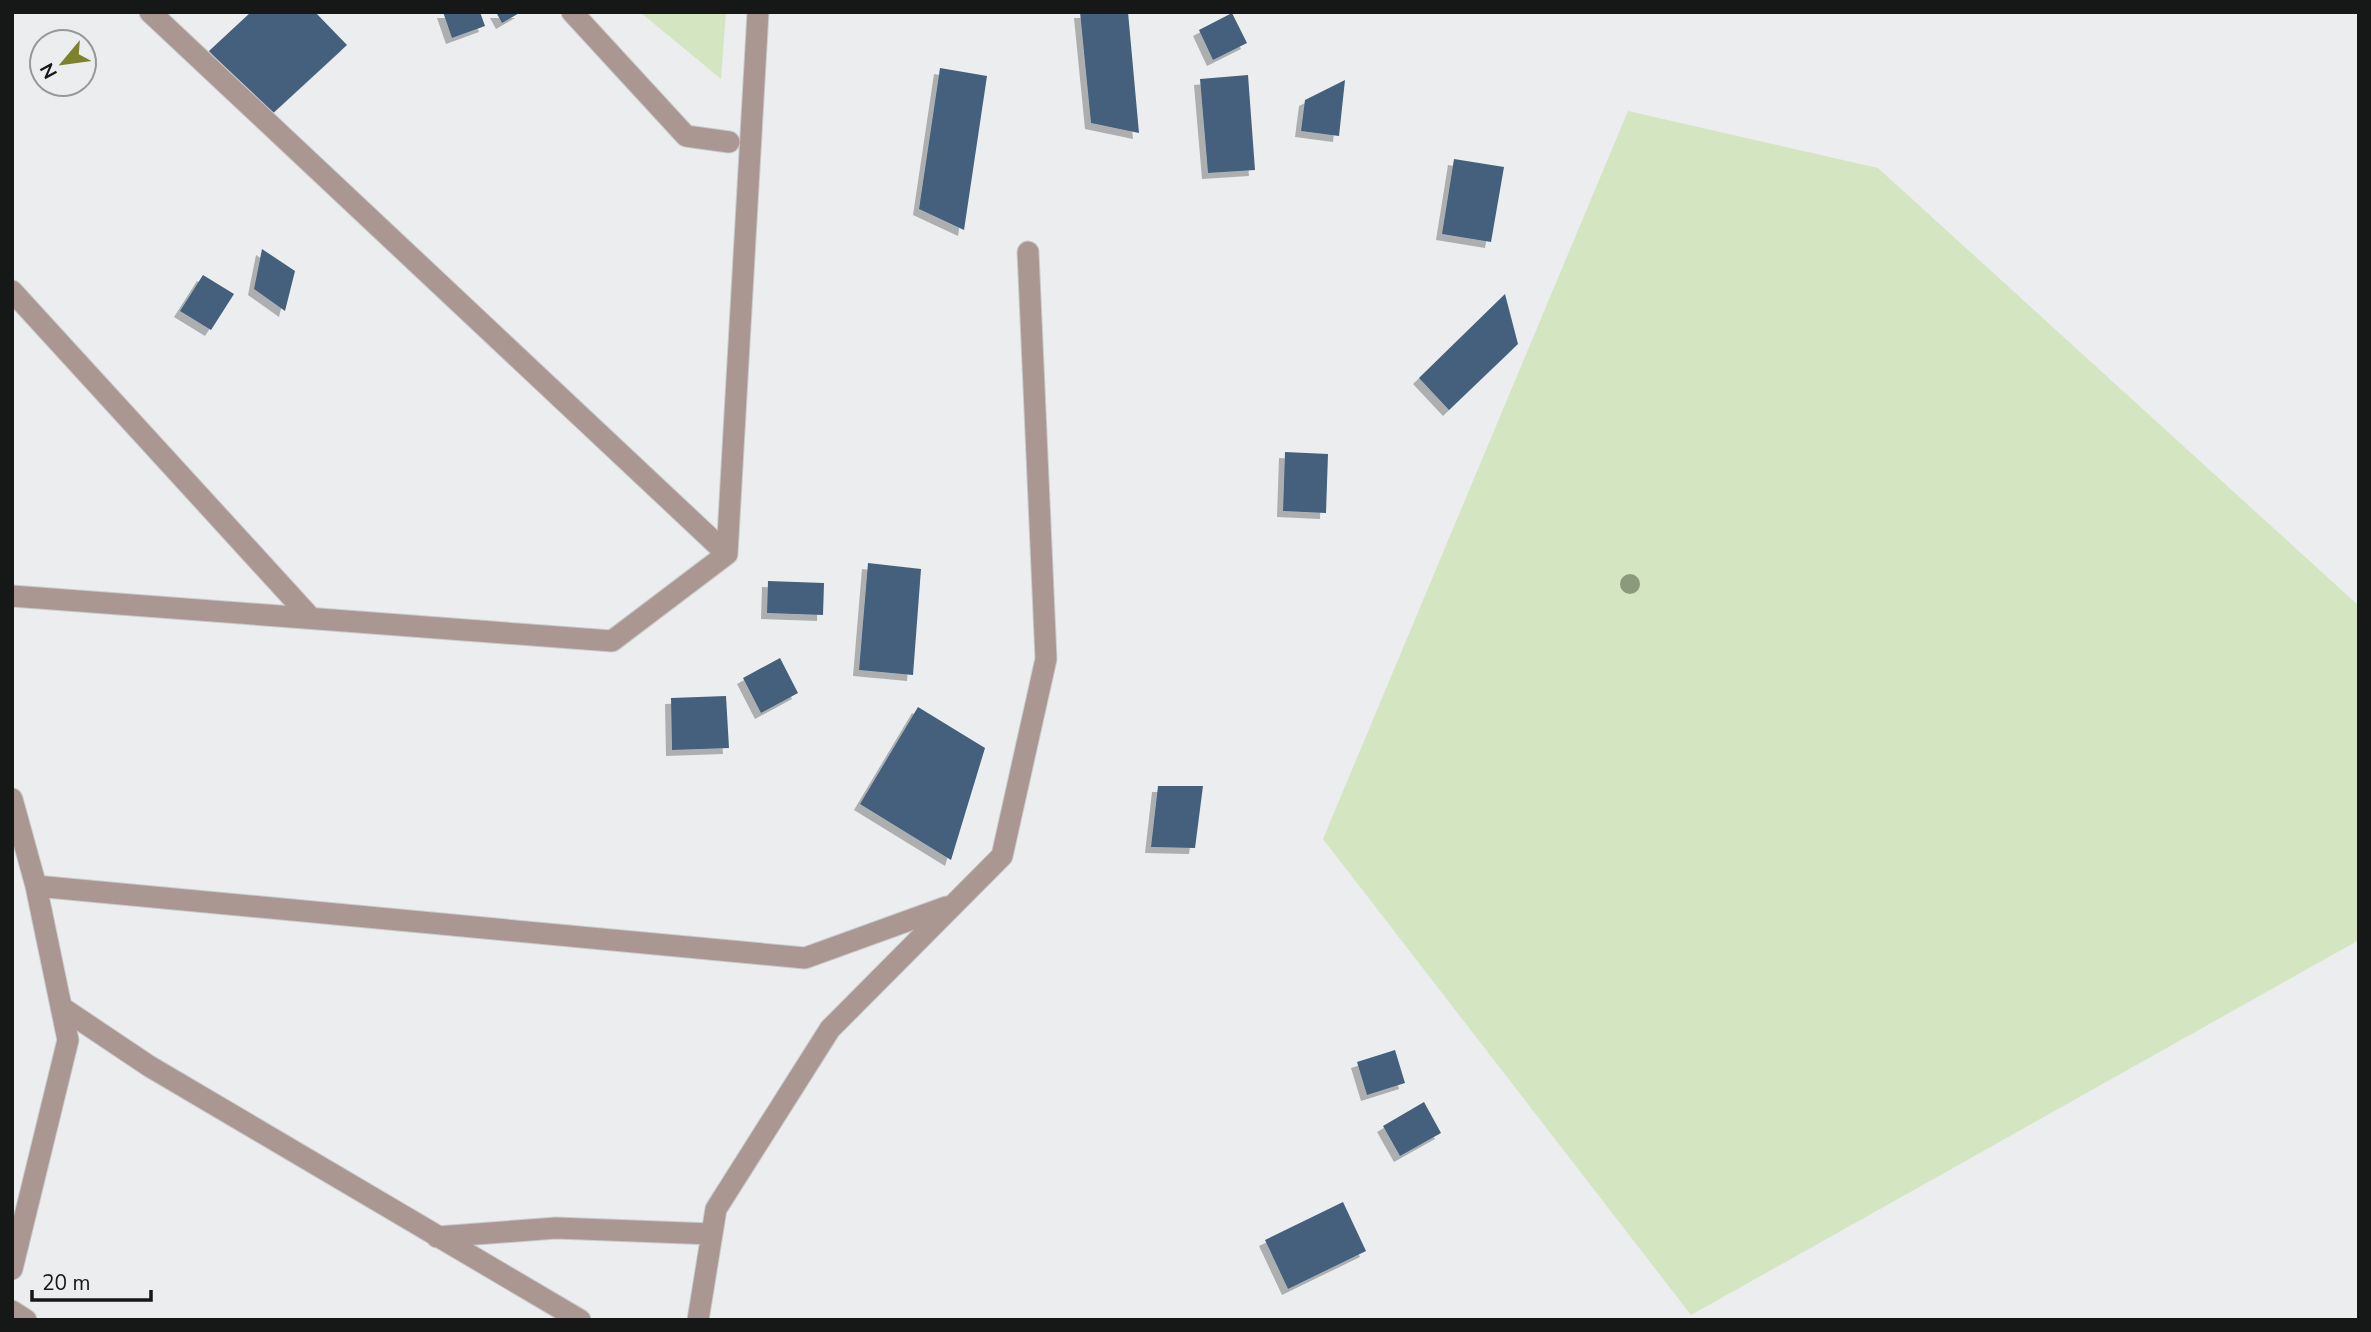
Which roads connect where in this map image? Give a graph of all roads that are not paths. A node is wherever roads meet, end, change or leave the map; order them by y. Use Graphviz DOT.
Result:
graph roads {
  1 [pos="150,12"];
  2 [pos="572,12"];
  3 [pos="758,12"];
  4 [pos="729,142"];
  5 [pos="1028,252"];
  6 [pos="12,291"];
  7 [pos="727,554"];
  8 [pos="12,596"];
  9 [pos="311,618"];
  10 [pos="12,799"];
  11 [pos="36,886"];
  12 [pos="954,904"];
  13 [pos="61,1007"];
  14 [pos="712,1234"];
  15 [pos="437,1237"];
  16 [pos="12,1269"];
  17 [pos="12,1311"];
  18 [pos="26,1320"];
  19 [pos="580,1320"];
  20 [pos="698,1320"];
  1 -- 7 [label="street"];
  2 -- 4 [label="street"];
  3 -- 7 [label="street"];
  5 -- 12 [label="street"];
  6 -- 9 [label="street"];
  7 -- 9 [label="street"];
  8 -- 9 [label="street"];
  10 -- 11 [label="street"];
  11 -- 12 [label="street"];
  11 -- 13 [label="street"];
  12 -- 14 [label="street"];
  13 -- 15 [label="street"];
  13 -- 16 [label="street"];
  14 -- 15 [label="street"];
  14 -- 20 [label="street"];
  15 -- 19 [label="street"];
  17 -- 18 [label="street"];
}
